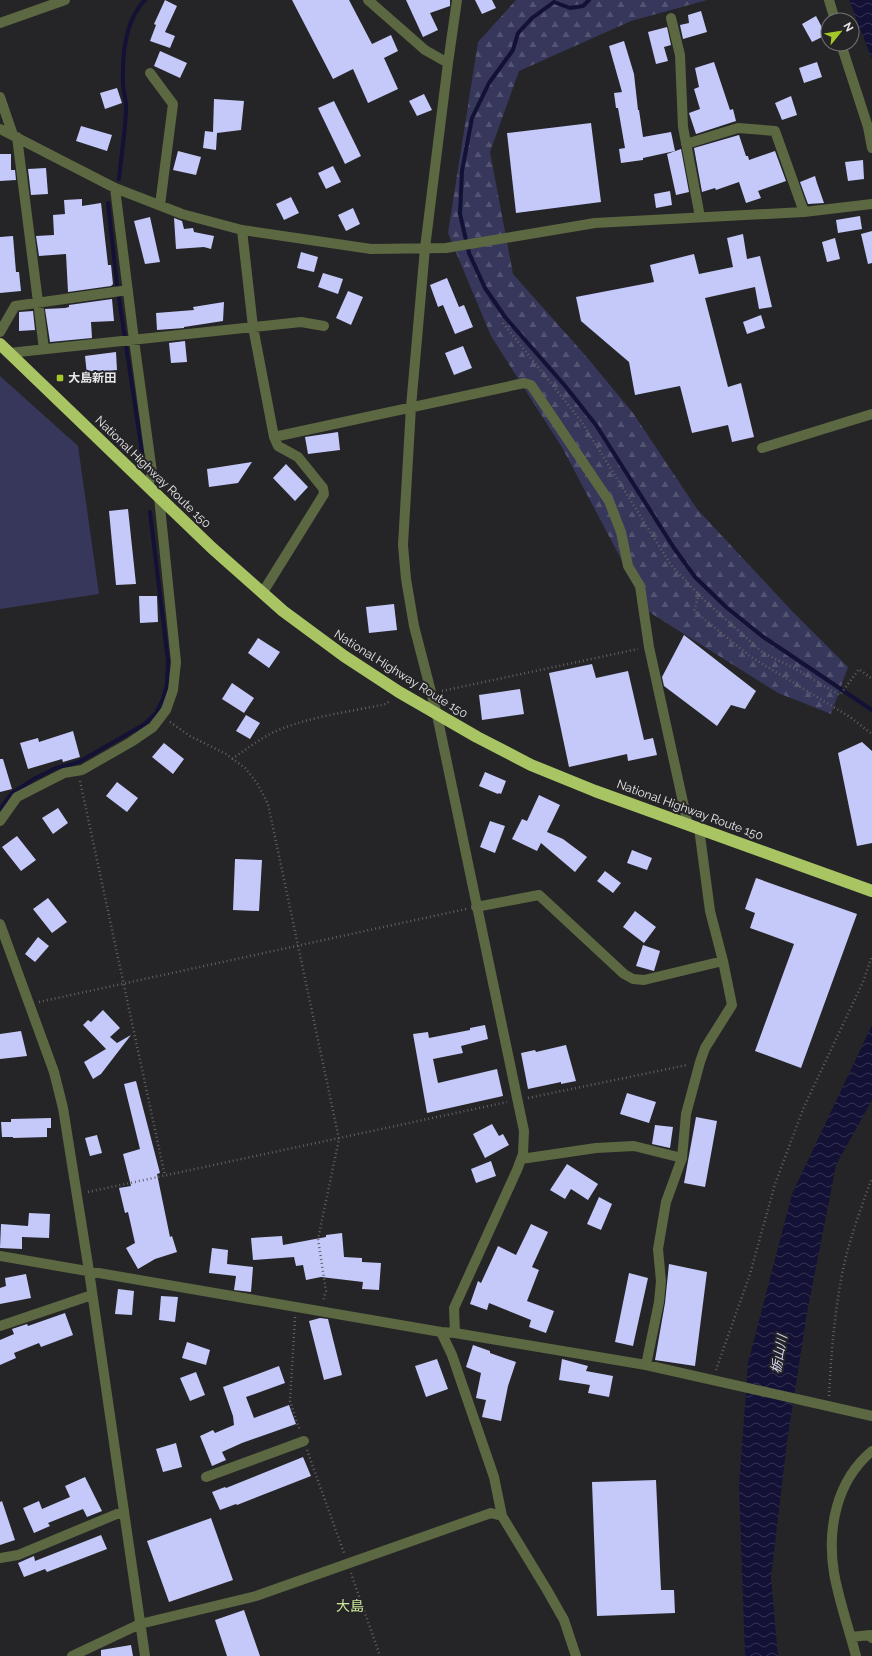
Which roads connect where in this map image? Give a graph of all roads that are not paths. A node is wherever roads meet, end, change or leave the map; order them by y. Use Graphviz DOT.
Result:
graph roads {
  1 [pos="65,0"];
  2 [pos="368,0"];
  3 [pos="458,0"];
  4 [pos="829,0"];
  5 [pos="833,12"];
  6 [pos="671,18"];
  7 [pos="0,23"];
  8 [pos="844,52"];
  9 [pos="448,63"];
  10 [pos="150,72"];
  11 [pos="0,97"];
  12 [pos="0,129"];
  13 [pos="15,136"];
  14 [pos="686,144"];
  15 [pos="872,148"];
  16 [pos="115,188"];
  17 [pos="872,204"];
  18 [pos="160,205"];
  19 [pos="804,212"];
  20 [pos="700,217"];
  21 [pos="242,230"];
  22 [pos="425,248"];
  23 [pos="128,290"];
  24 [pos="38,303"];
  25 [pos="324,326"];
  26 [pos="253,327"];
  27 [pos="0,332"];
  28 [pos="134,340"];
  29 [pos="0,344"];
  30 [pos="44,349"];
  31 [pos="9,353"];
  32 [pos="411,407"];
  33 [pos="872,414"];
  34 [pos="274,437"];
  35 [pos="762,448"];
  36 [pos="148,487"];
  37 [pos="159,497"];
  38 [pos="263,592"];
  39 [pos="437,715"];
  40 [pos="0,821"];
  41 [pos="693,827"];
  42 [pos="872,891"];
  43 [pos="476,907"];
  44 [pos="0,924"];
  45 [pos="723,961"];
  46 [pos="682,1158"];
  47 [pos="521,1159"];
  48 [pos="0,1256"];
  49 [pos="89,1271"];
  50 [pos="92,1295"];
  51 [pos="0,1326"];
  52 [pos="442,1332"];
  53 [pos="455,1333"];
  54 [pos="646,1365"];
  55 [pos="872,1416"];
  56 [pos="304,1441"];
  57 [pos="872,1451"];
  58 [pos="206,1477"];
  59 [pos="124,1511"];
  60 [pos="502,1516"];
  61 [pos="0,1558"];
  62 [pos="140,1624"];
  63 [pos="851,1636"];
  64 [pos="872,1638"];
  65 [pos="72,1656"];
  66 [pos="145,1656"];
  67 [pos="576,1656"];
  68 [pos="856,1656"];
  1 -- 7 [label="street"];
  2 -- 9 [label="street"];
  3 -- 9 [label="street"];
  4 -- 5 [label="street"];
  6 -- 14 [label="street"];
  8 -- 15 [label="street"];
  9 -- 22 [label="street"];
  10 -- 18 [label="street"];
  11 -- 13 [label="street"];
  12 -- 13 [label="street"];
  13 -- 16 [label="street"];
  13 -- 24 [label="street"];
  14 -- 19 [label="street"];
  14 -- 20 [label="street"];
  16 -- 18 [label="street"];
  16 -- 23 [label="street"];
  17 -- 19 [label="street"];
  18 -- 21 [label="street"];
  19 -- 20 [label="street"];
  20 -- 22 [label="street"];
  21 -- 22 [label="street"];
  21 -- 26 [label="street"];
  22 -- 32 [label="street"];
  23 -- 24 [label="street"];
  23 -- 28 [label="street"];
  24 -- 27 [label="street"];
  24 -- 30 [label="street"];
  25 -- 26 [label="street"];
  26 -- 28 [label="street"];
  26 -- 34 [label="street"];
  28 -- 30 [label="street"];
  28 -- 36 [label="street"];
  29 -- 31 [label="highway, National Highway Route 150"];
  30 -- 31 [label="street"];
  31 -- 36 [label="highway, National Highway Route 150"];
  32 -- 34 [label="street"];
  32 -- 39 [label="street"];
  32 -- 41 [label="street"];
  33 -- 35 [label="street"];
  34 -- 38 [label="street"];
  36 -- 37 [label="highway, National Highway Route 150"];
  37 -- 38 [label="highway, National Highway Route 150"];
  37 -- 40 [label="street"];
  38 -- 39 [label="highway, National Highway Route 150"];
  39 -- 41 [label="highway, National Highway Route 150"];
  39 -- 43 [label="street"];
  41 -- 42 [label="highway, National Highway Route 150"];
  41 -- 45 [label="street"];
  43 -- 45 [label="street"];
  43 -- 47 [label="street"];
  44 -- 49 [label="street"];
  45 -- 46 [label="street"];
  46 -- 47 [label="street"];
  46 -- 54 [label="street"];
  47 -- 53 [label="street"];
  48 -- 49 [label="street"];
  49 -- 50 [label="street"];
  49 -- 52 [label="street"];
  50 -- 51 [label="street"];
  50 -- 59 [label="street"];
  52 -- 53 [label="street"];
  52 -- 60 [label="street"];
  53 -- 54 [label="street"];
  54 -- 55 [label="street"];
  56 -- 58 [label="street"];
  57 -- 63 [label="street"];
  59 -- 61 [label="street"];
  59 -- 62 [label="street"];
  60 -- 62 [label="street"];
  60 -- 67 [label="street"];
  62 -- 65 [label="street"];
  62 -- 66 [label="street"];
  63 -- 64 [label="street"];
  63 -- 68 [label="street"];
}
